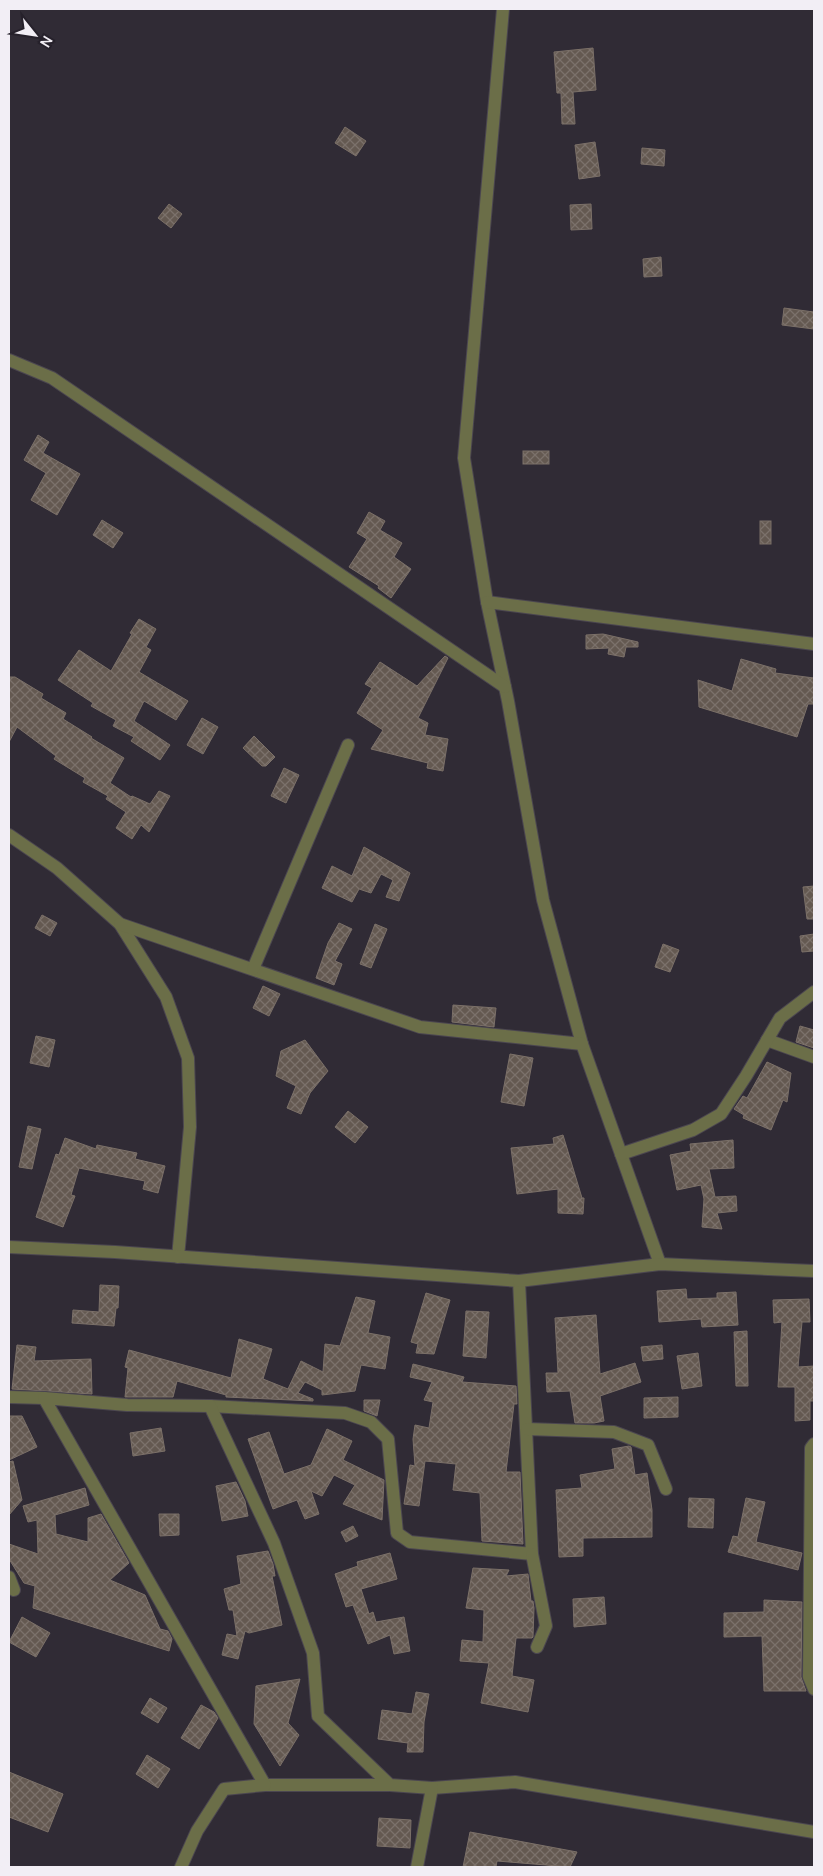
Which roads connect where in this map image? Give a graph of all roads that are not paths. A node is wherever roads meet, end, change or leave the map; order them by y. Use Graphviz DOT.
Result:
graph roads {
  1 [pos="503,9"];
  2 [pos="9,360"];
  3 [pos="487,602"];
  4 [pos="814,644"];
  5 [pos="505,687"];
  6 [pos="348,745"];
  7 [pos="9,835"];
  8 [pos="120,924"];
  9 [pos="253,970"];
  10 [pos="814,992"];
  11 [pos="767,1040"];
  12 [pos="582,1044"];
  13 [pos="814,1057"];
  14 [pos="621,1154"];
  15 [pos="9,1247"];
  16 [pos="178,1257"];
  17 [pos="660,1264"];
  18 [pos="814,1272"];
  19 [pos="519,1281"];
  20 [pos="9,1397"];
  21 [pos="44,1398"];
  22 [pos="210,1406"];
  23 [pos="527,1429"];
  24 [pos="814,1444"];
  25 [pos="666,1489"];
  26 [pos="532,1554"];
  27 [pos="9,1577"];
  28 [pos="14,1590"];
  29 [pos="538,1647"];
  30 [pos="814,1689"];
  31 [pos="265,1785"];
  32 [pos="390,1785"];
  33 [pos="432,1788"];
  34 [pos="814,1832"];
  35 [pos="180,1867"];
  36 [pos="417,1867"];
  1 -- 3 [label="street"];
  2 -- 5 [label="street"];
  3 -- 4 [label="street"];
  3 -- 5 [label="street"];
  5 -- 12 [label="street"];
  6 -- 9 [label="street"];
  7 -- 8 [label="street"];
  8 -- 9 [label="street"];
  8 -- 16 [label="street"];
  9 -- 12 [label="street"];
  10 -- 11 [label="street"];
  11 -- 13 [label="street"];
  11 -- 14 [label="street"];
  12 -- 14 [label="street"];
  14 -- 17 [label="street"];
  15 -- 16 [label="street"];
  16 -- 19 [label="street"];
  17 -- 18 [label="street"];
  17 -- 19 [label="street"];
  19 -- 23 [label="street"];
  20 -- 21 [label="street"];
  21 -- 22 [label="street"];
  21 -- 31 [label="street"];
  22 -- 26 [label="street"];
  22 -- 32 [label="street"];
  23 -- 25 [label="street"];
  23 -- 26 [label="street"];
  24 -- 30 [label="street"];
  26 -- 29 [label="street"];
  27 -- 28 [label="street"];
  31 -- 32 [label="street"];
  31 -- 35 [label="street"];
  32 -- 33 [label="street"];
  33 -- 34 [label="street"];
  33 -- 36 [label="street"];
}
